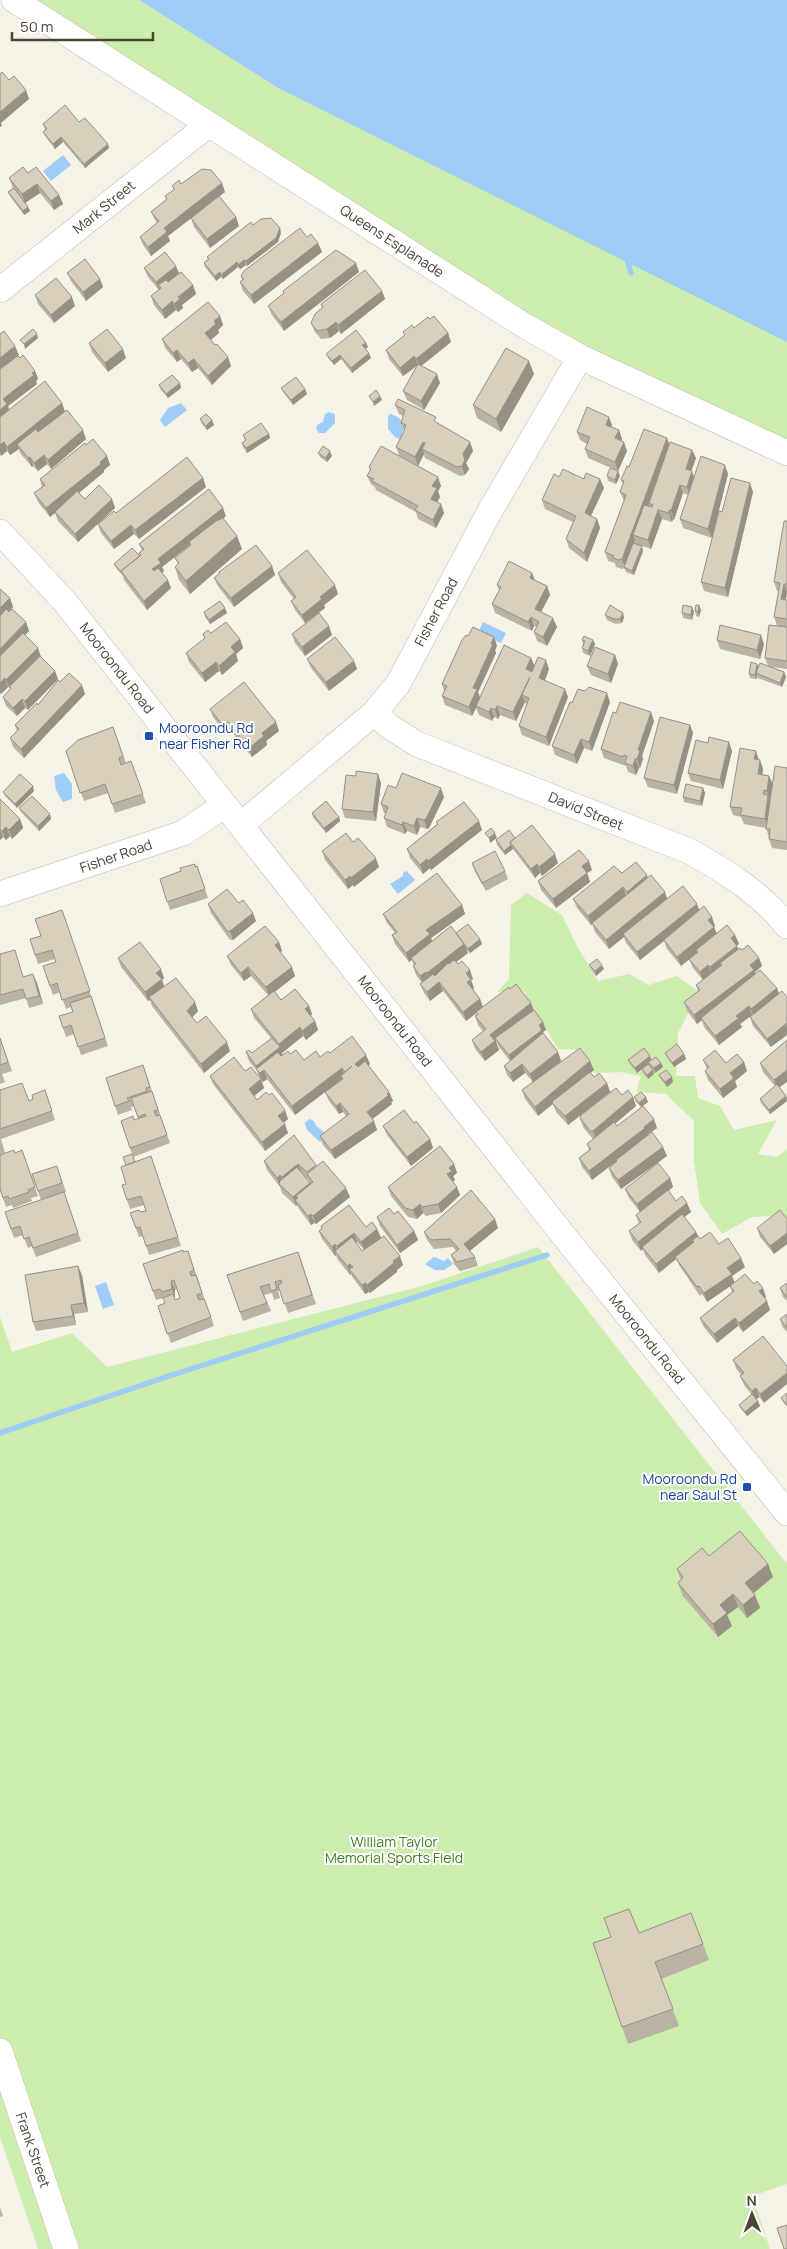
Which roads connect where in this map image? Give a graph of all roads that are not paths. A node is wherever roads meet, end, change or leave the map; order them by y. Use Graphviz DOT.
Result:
graph roads {
  1 [pos="14,0"];
  2 [pos="208,125"];
  3 [pos="0,290"];
  4 [pos="580,357"];
  5 [pos="787,453"];
  6 [pos="0,532"];
  7 [pos="374,713"];
  8 [pos="224,805"];
  9 [pos="241,825"];
  10 [pos="0,894"];
  11 [pos="787,926"];
  12 [pos="787,1513"];
  13 [pos="0,2051"];
  14 [pos="66,2249"];
  1 -- 2 [label="street, Queens Esplanade"];
  2 -- 3 [label="street, Mark Street"];
  2 -- 4 [label="street, Queens Esplanade"];
  4 -- 5 [label="street, Queens Esplanade"];
  4 -- 7 [label="street, Fisher Road"];
  6 -- 8 [label="street, Mooroondu Road"];
  7 -- 9 [label="street, Fisher Road"];
  7 -- 11 [label="street, David Street"];
  8 -- 9 [label="street, Mooroondu Road"];
  8 -- 10 [label="street, Fisher Road"];
  9 -- 12 [label="street, Mooroondu Road"];
  13 -- 14 [label="street, Frank Street"];
}
